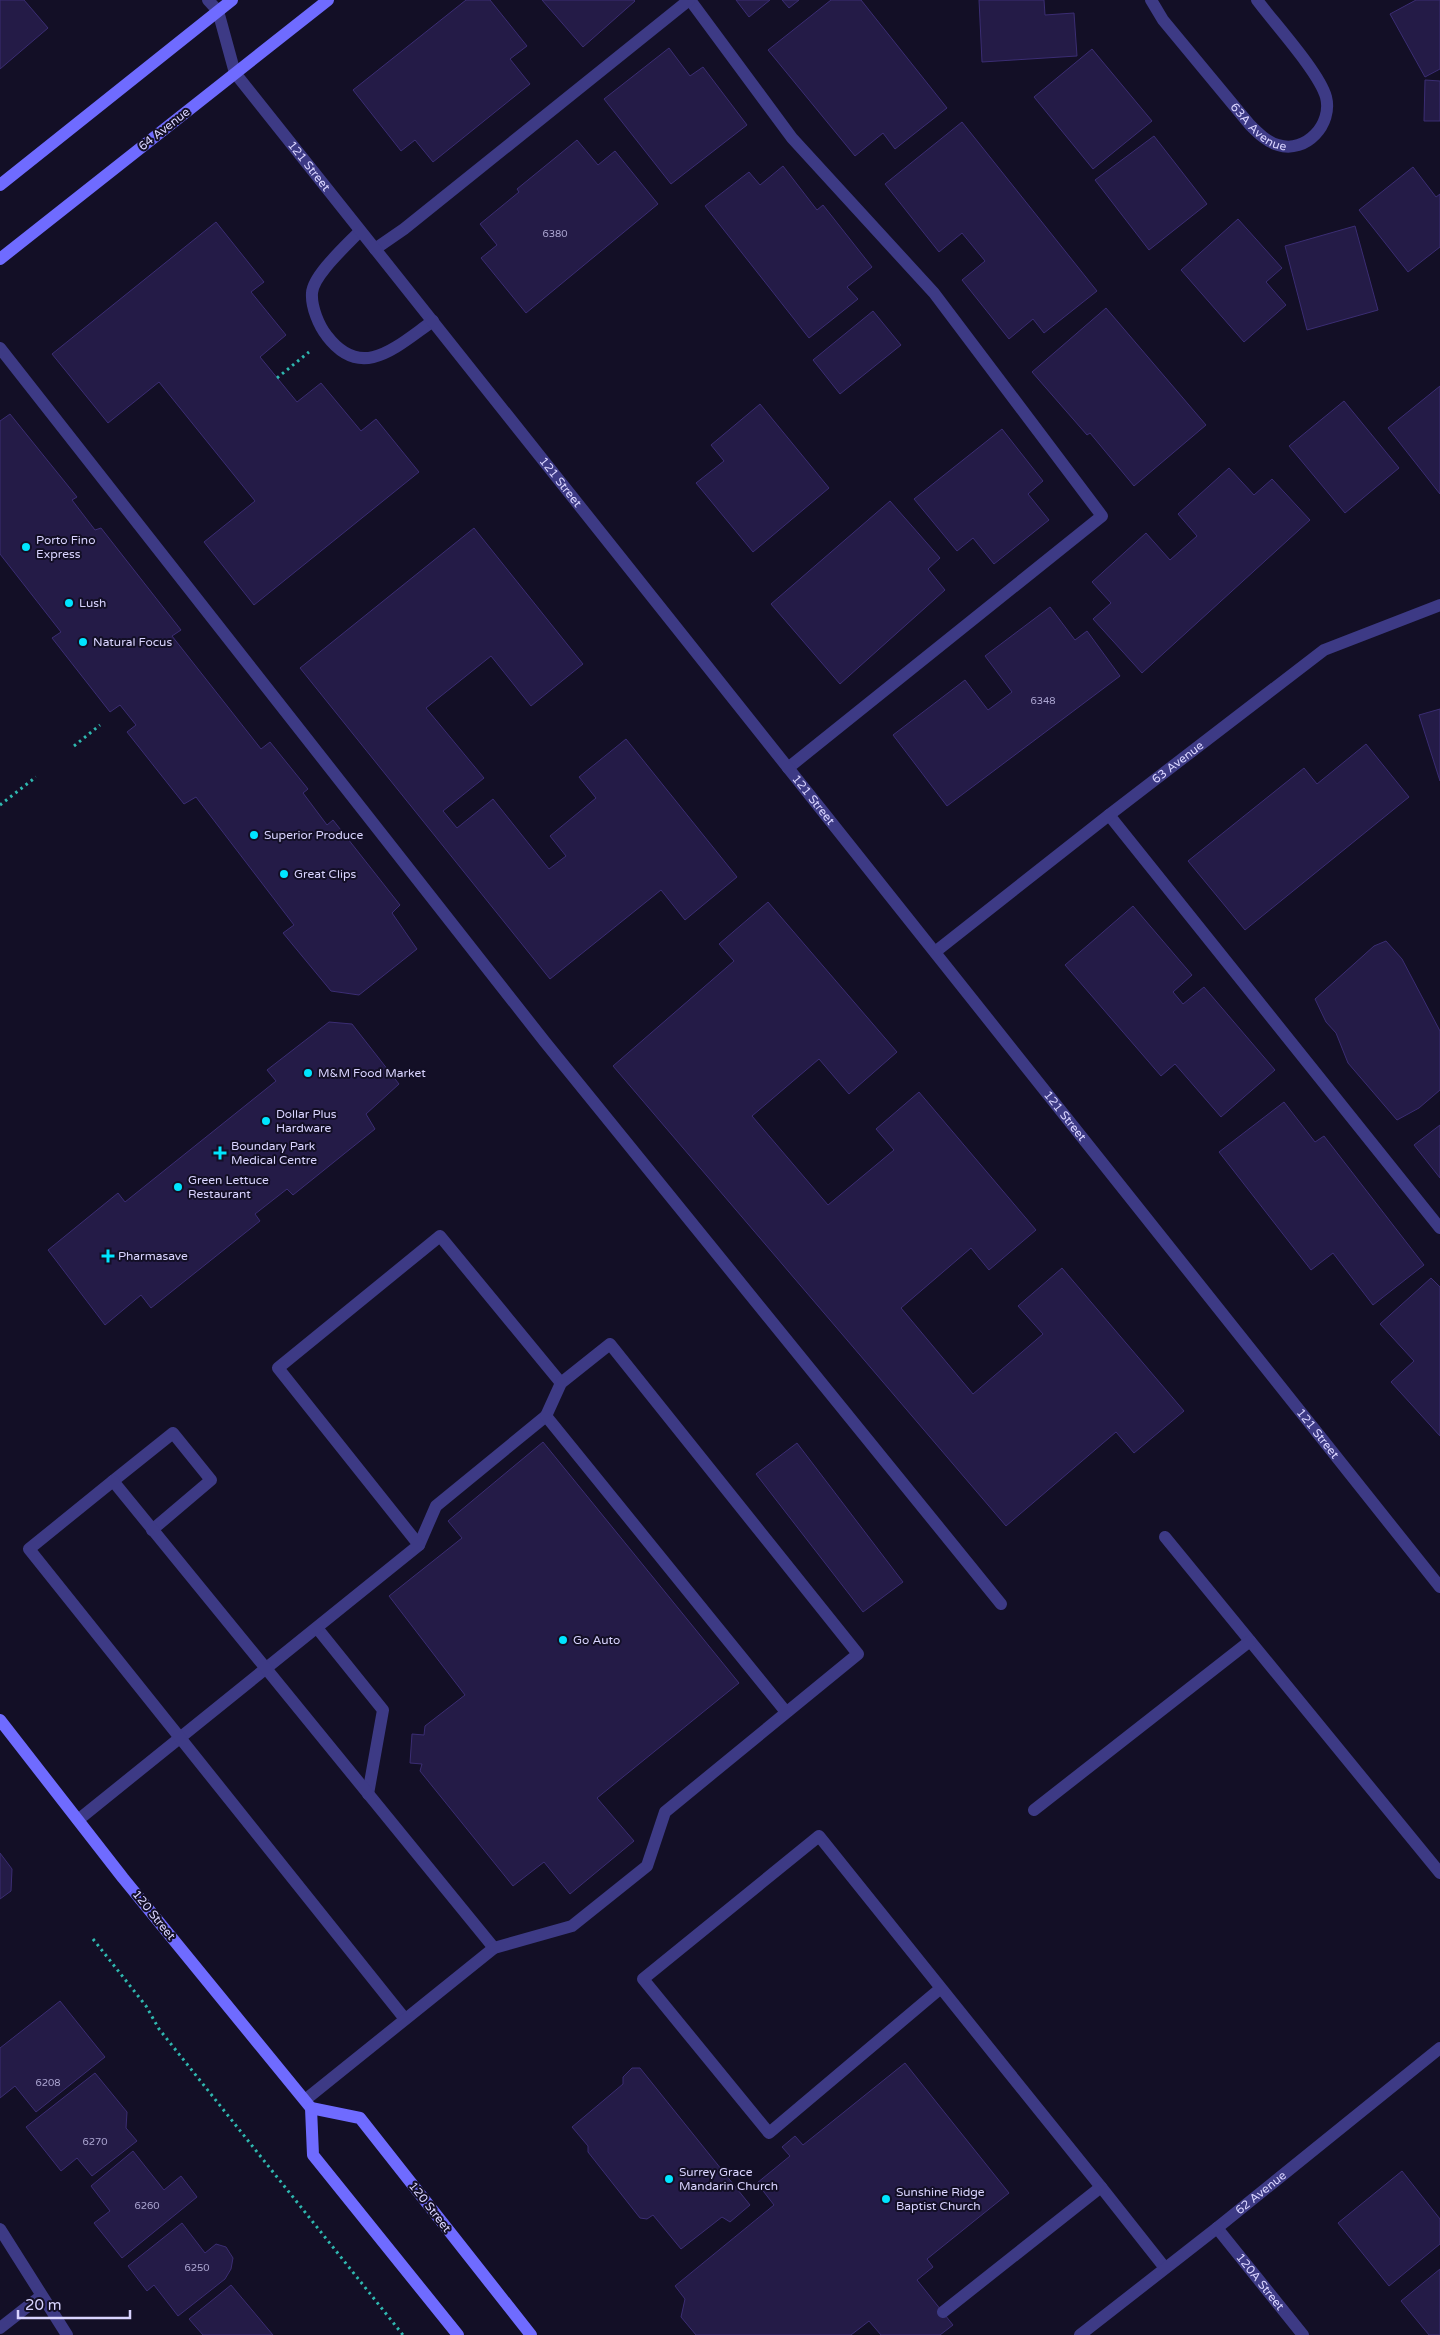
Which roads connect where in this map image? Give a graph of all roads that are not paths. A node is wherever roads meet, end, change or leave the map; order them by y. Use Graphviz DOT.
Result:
graph roads {
  1 [pos="208,0"];
  2 [pos="232,0"];
  3 [pos="328,0"];
  4 [pos="689,0"];
  5 [pos="1151,0"];
  6 [pos="1257,0"];
  7 [pos="218,12"];
  8 [pos="235,73"];
  9 [pos="0,185"];
  10 [pos="360,231"];
  11 [pos="375,249"];
  12 [pos="0,258"];
  13 [pos="433,321"];
  14 [pos="0,348"];
  15 [pos="1440,605"];
  16 [pos="788,768"];
  17 [pos="1109,815"];
  18 [pos="935,952"];
  19 [pos="1440,1228"];
  20 [pos="560,1383"];
  21 [pos="546,1416"];
  22 [pos="113,1481"];
  23 [pos="152,1530"];
  24 [pos="1164,1537"];
  25 [pos="419,1545"];
  26 [pos="1440,1587"];
  27 [pos="1001,1604"];
  28 [pos="317,1628"];
  29 [pos="1250,1641"];
  30 [pos="266,1669"];
  31 [pos="786,1712"];
  32 [pos="0,1720"];
  33 [pos="180,1738"];
  34 [pos="368,1794"];
  35 [pos="1034,1810"];
  36 [pos="78,1820"];
  37 [pos="1440,1873"];
  38 [pos="494,1948"];
  39 [pos="941,1988"];
  40 [pos="405,2020"];
  41 [pos="1439,2052"];
  42 [pos="308,2104"];
  43 [pos="1101,2187"];
  44 [pos="1217,2228"];
  45 [pos="0,2229"];
  46 [pos="1165,2268"];
  47 [pos="41,2296"];
  48 [pos="943,2312"];
  49 [pos="0,2328"];
  50 [pos="67,2335"];
  51 [pos="458,2335"];
  52 [pos="531,2335"];
  53 [pos="1080,2335"];
  54 [pos="1303,2335"];
  1 -- 7 [label="street, 121 Street"];
  2 -- 7 [label="main road"];
  3 -- 8 [label="main road, 64 Avenue"];
  4 -- 11 [label="street"];
  4 -- 16 [label="street"];
  5 -- 6 [label="street, 63A Avenue"];
  7 -- 8 [label="street, 121 Street"];
  7 -- 9 [label="main road"];
  8 -- 10 [label="street, 121 Street"];
  8 -- 12 [label="main road, 64 Avenue"];
  10 -- 11 [label="street, 121 Street"];
  10 -- 13 [label="street"];
  11 -- 13 [label="street, 121 Street"];
  13 -- 16 [label="street, 121 Street"];
  14 -- 27 [label="street"];
  15 -- 17 [label="street, 63 Avenue"];
  16 -- 18 [label="street, 121 Street"];
  17 -- 18 [label="street, 63 Avenue"];
  17 -- 19 [label="street"];
  18 -- 26 [label="street, 121 Street"];
  20 -- 21 [label="street"];
  20 -- 25 [label="street"];
  20 -- 31 [label="street"];
  21 -- 25 [label="street"];
  21 -- 31 [label="street"];
  22 -- 23 [label="street"];
  22 -- 23 [label="street"];
  22 -- 33 [label="street"];
  23 -- 30 [label="street"];
  24 -- 29 [label="street"];
  25 -- 28 [label="street"];
  28 -- 30 [label="street"];
  28 -- 34 [label="street"];
  29 -- 35 [label="street"];
  29 -- 37 [label="street"];
  30 -- 33 [label="street"];
  30 -- 34 [label="street"];
  31 -- 38 [label="street"];
  32 -- 36 [label="main road, 120 Street"];
  33 -- 36 [label="street"];
  33 -- 40 [label="street"];
  34 -- 38 [label="street"];
  36 -- 42 [label="main road, 120 Street"];
  38 -- 40 [label="street"];
  39 -- 39 [label="street"];
  39 -- 43 [label="street"];
  40 -- 42 [label="street"];
  41 -- 44 [label="street, 62 Avenue"];
  42 -- 51 [label="main road"];
  42 -- 52 [label="main road, 120 Street"];
  43 -- 46 [label="street"];
  43 -- 48 [label="street"];
  44 -- 46 [label="street, 62 Avenue"];
  44 -- 54 [label="street, 120A Street"];
  45 -- 47 [label="street"];
  46 -- 53 [label="street, 62 Avenue"];
  47 -- 49 [label="street"];
  47 -- 50 [label="street"];
}
